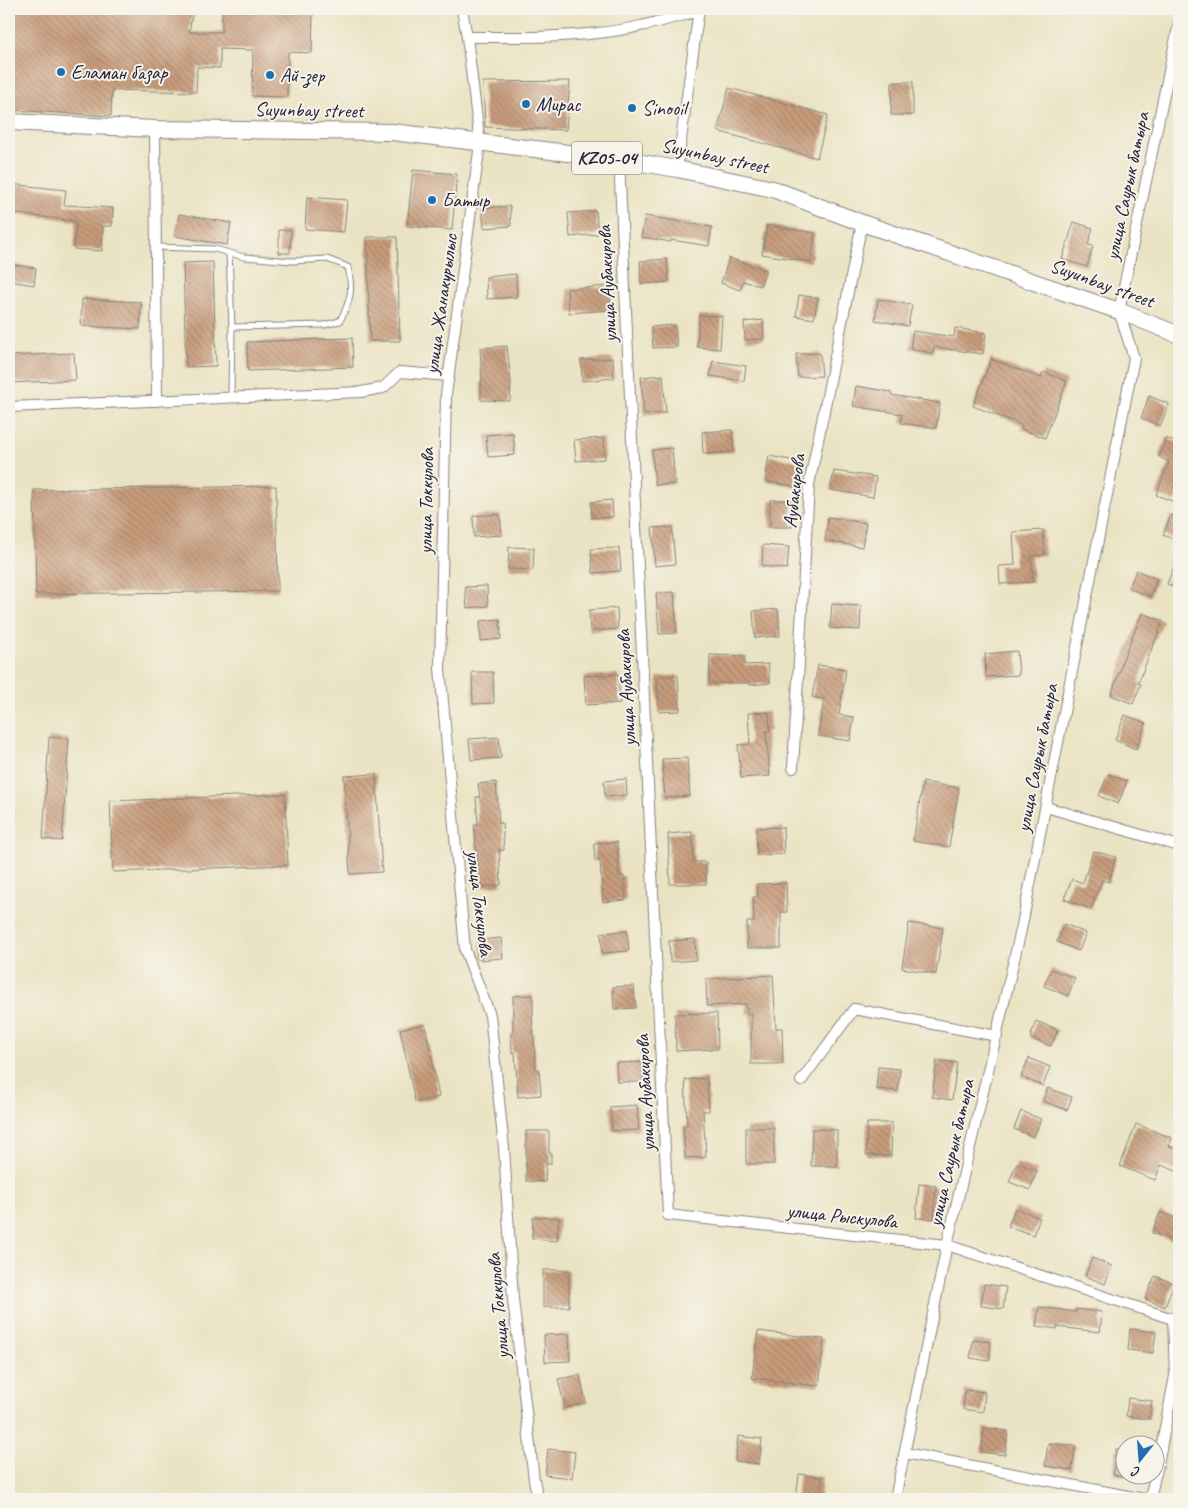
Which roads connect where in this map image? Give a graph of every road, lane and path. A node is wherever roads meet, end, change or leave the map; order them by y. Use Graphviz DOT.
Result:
graph roads {
  1 [pos="462,9"];
  2 [pos="698,10"];
  3 [pos="1179,23"];
  4 [pos="467,38"];
  5 [pos="9,122"];
  6 [pos="155,129"];
  7 [pos="480,144"];
  8 [pos="619,159"];
  9 [pos="677,169"];
  10 [pos="862,223"];
  11 [pos="156,247"];
  12 [pos="229,253"];
  13 [pos="1119,311"];
  14 [pos="232,327"];
  15 [pos="1179,335"];
  16 [pos="449,376"];
  17 [pos="446,395"];
  18 [pos="231,398"];
  19 [pos="157,401"];
  20 [pos="9,407"];
  21 [pos="793,768"];
  22 [pos="1046,807"];
  23 [pos="1179,846"];
  24 [pos="997,1036"];
  25 [pos="801,1082"];
  26 [pos="668,1215"];
  27 [pos="947,1246"];
  28 [pos="1176,1320"];
  29 [pos="1163,1436"];
  30 [pos="905,1453"];
  31 [pos="1153,1486"];
  32 [pos="538,1499"];
  33 [pos="895,1499"];
  34 [pos="1144,1499"];
  35 [pos="1150,1499"];
  1 -- 4 [label="street, улица Жанакурылыс"];
  2 -- 4 [label="street"];
  2 -- 9 [label="street"];
  3 -- 13 [label="street, улица Саурык батыра"];
  4 -- 7 [label="street, улица Жанакурылыс"];
  5 -- 6 [label="main road, Suyunbay street / KZ05-04"];
  6 -- 7 [label="main road, Suyunbay street / KZ05-04"];
  6 -- 11 [label="street"];
  7 -- 8 [label="main road, Suyunbay street / KZ05-04"];
  7 -- 16 [label="street, улица Жанакурылыс"];
  8 -- 9 [label="main road, Suyunbay street / KZ05-04"];
  8 -- 26 [label="street, улица Аубакирова"];
  9 -- 10 [label="main road, Suyunbay street / KZ05-04"];
  10 -- 13 [label="main road, Suyunbay street / KZ05-04"];
  10 -- 21 [label="street, Аубакирова"];
  11 -- 12 [label="lane"];
  11 -- 19 [label="street"];
  12 -- 14 [label="lane"];
  12 -- 14 [label="lane"];
  13 -- 15 [label="main road, Suyunbay street / KZ05-04"];
  13 -- 22 [label="street, улица Саурык батыра"];
  14 -- 18 [label="lane"];
  16 -- 17 [label="street, улица Жанакурылыс"];
  16 -- 18 [label="street"];
  17 -- 32 [label="street, улица Токкулова"];
  18 -- 19 [label="street"];
  19 -- 20 [label="street"];
  22 -- 23 [label="street"];
  22 -- 24 [label="street, улица Саурык батыра"];
  24 -- 25 [label="street"];
  24 -- 27 [label="street, улица Саурык батыра"];
  26 -- 27 [label="street, улица Рыскулова"];
  27 -- 28 [label="street, улица Рыскулова"];
  27 -- 30 [label="street, улица Саурык батыра"];
  28 -- 29 [label="street"];
  30 -- 33 [label="street, улица Саурык батыра"];
  30 -- 34 [label="street"];
  31 -- 35 [label="street"];
}
